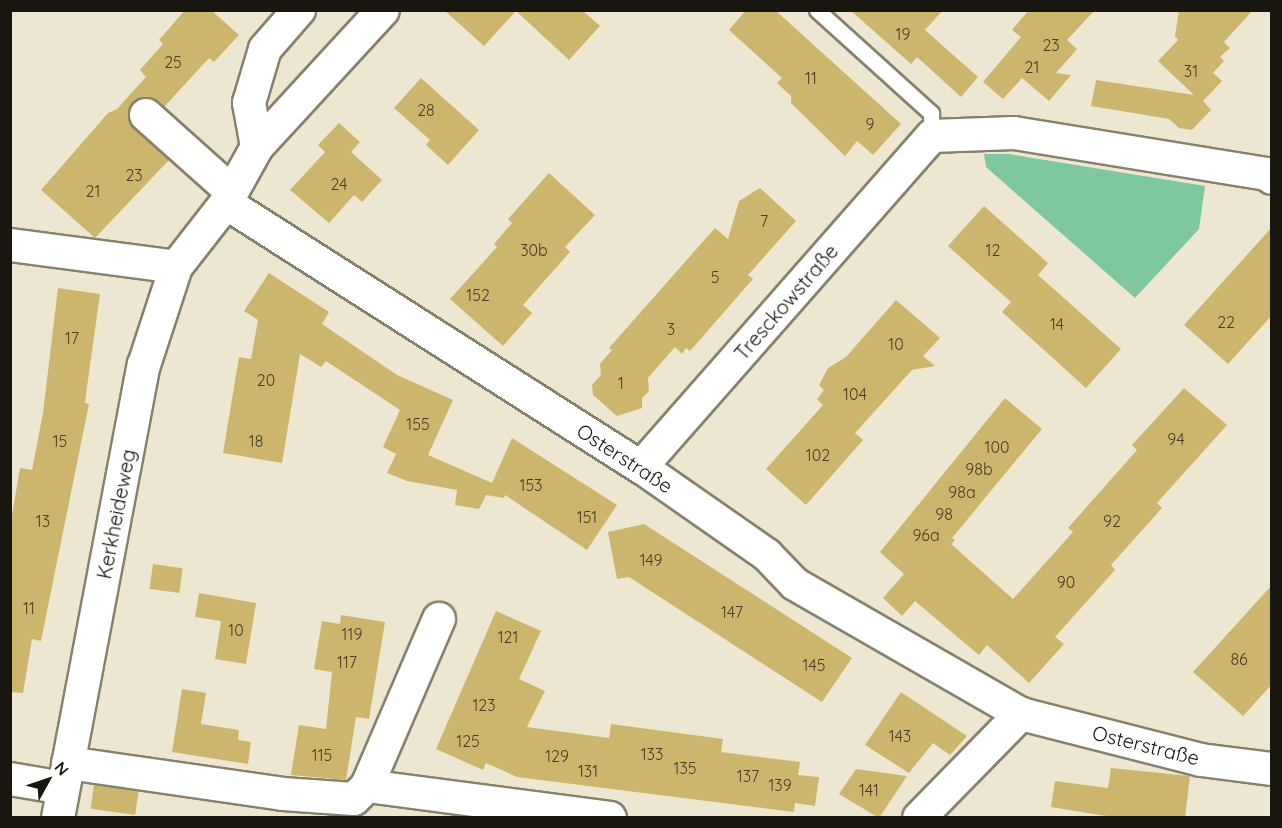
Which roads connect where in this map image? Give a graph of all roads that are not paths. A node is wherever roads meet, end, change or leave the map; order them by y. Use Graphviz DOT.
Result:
graph roads {
  1 [pos="299,10"];
  2 [pos="383,10"];
  3 [pos="817,10"];
  4 [pos="146,115"];
  5 [pos="932,136"];
  6 [pos="257,147"];
  7 [pos="1272,178"];
  8 [pos="229,197"];
  9 [pos="10,245"];
  10 [pos="176,267"];
  11 [pos="641,467"];
  12 [pos="439,619"];
  13 [pos="1021,714"];
  14 [pos="1272,769"];
  15 [pos="10,779"];
  16 [pos="63,790"];
  17 [pos="361,793"];
  18 [pos="610,818"];
  19 [pos="919,818"];
  1 -- 6 [label="street"];
  2 -- 6 [label="street, Kerkheideweg"];
  3 -- 5 [label="lane"];
  4 -- 8 [label="street"];
  5 -- 7 [label="street"];
  5 -- 11 [label="street, Tresckowstraße"];
  6 -- 8 [label="street, Kerkheideweg"];
  8 -- 10 [label="street, Kerkheideweg"];
  8 -- 11 [label="street, Osterstraße"];
  9 -- 10 [label="street"];
  10 -- 16 [label="street, Kerkheideweg"];
  11 -- 13 [label="street, Osterstraße"];
  12 -- 17 [label="street"];
  13 -- 14 [label="street, Osterstraße"];
  13 -- 19 [label="street"];
  15 -- 16 [label="street"];
  16 -- 17 [label="street"];
  17 -- 18 [label="street"];
}
